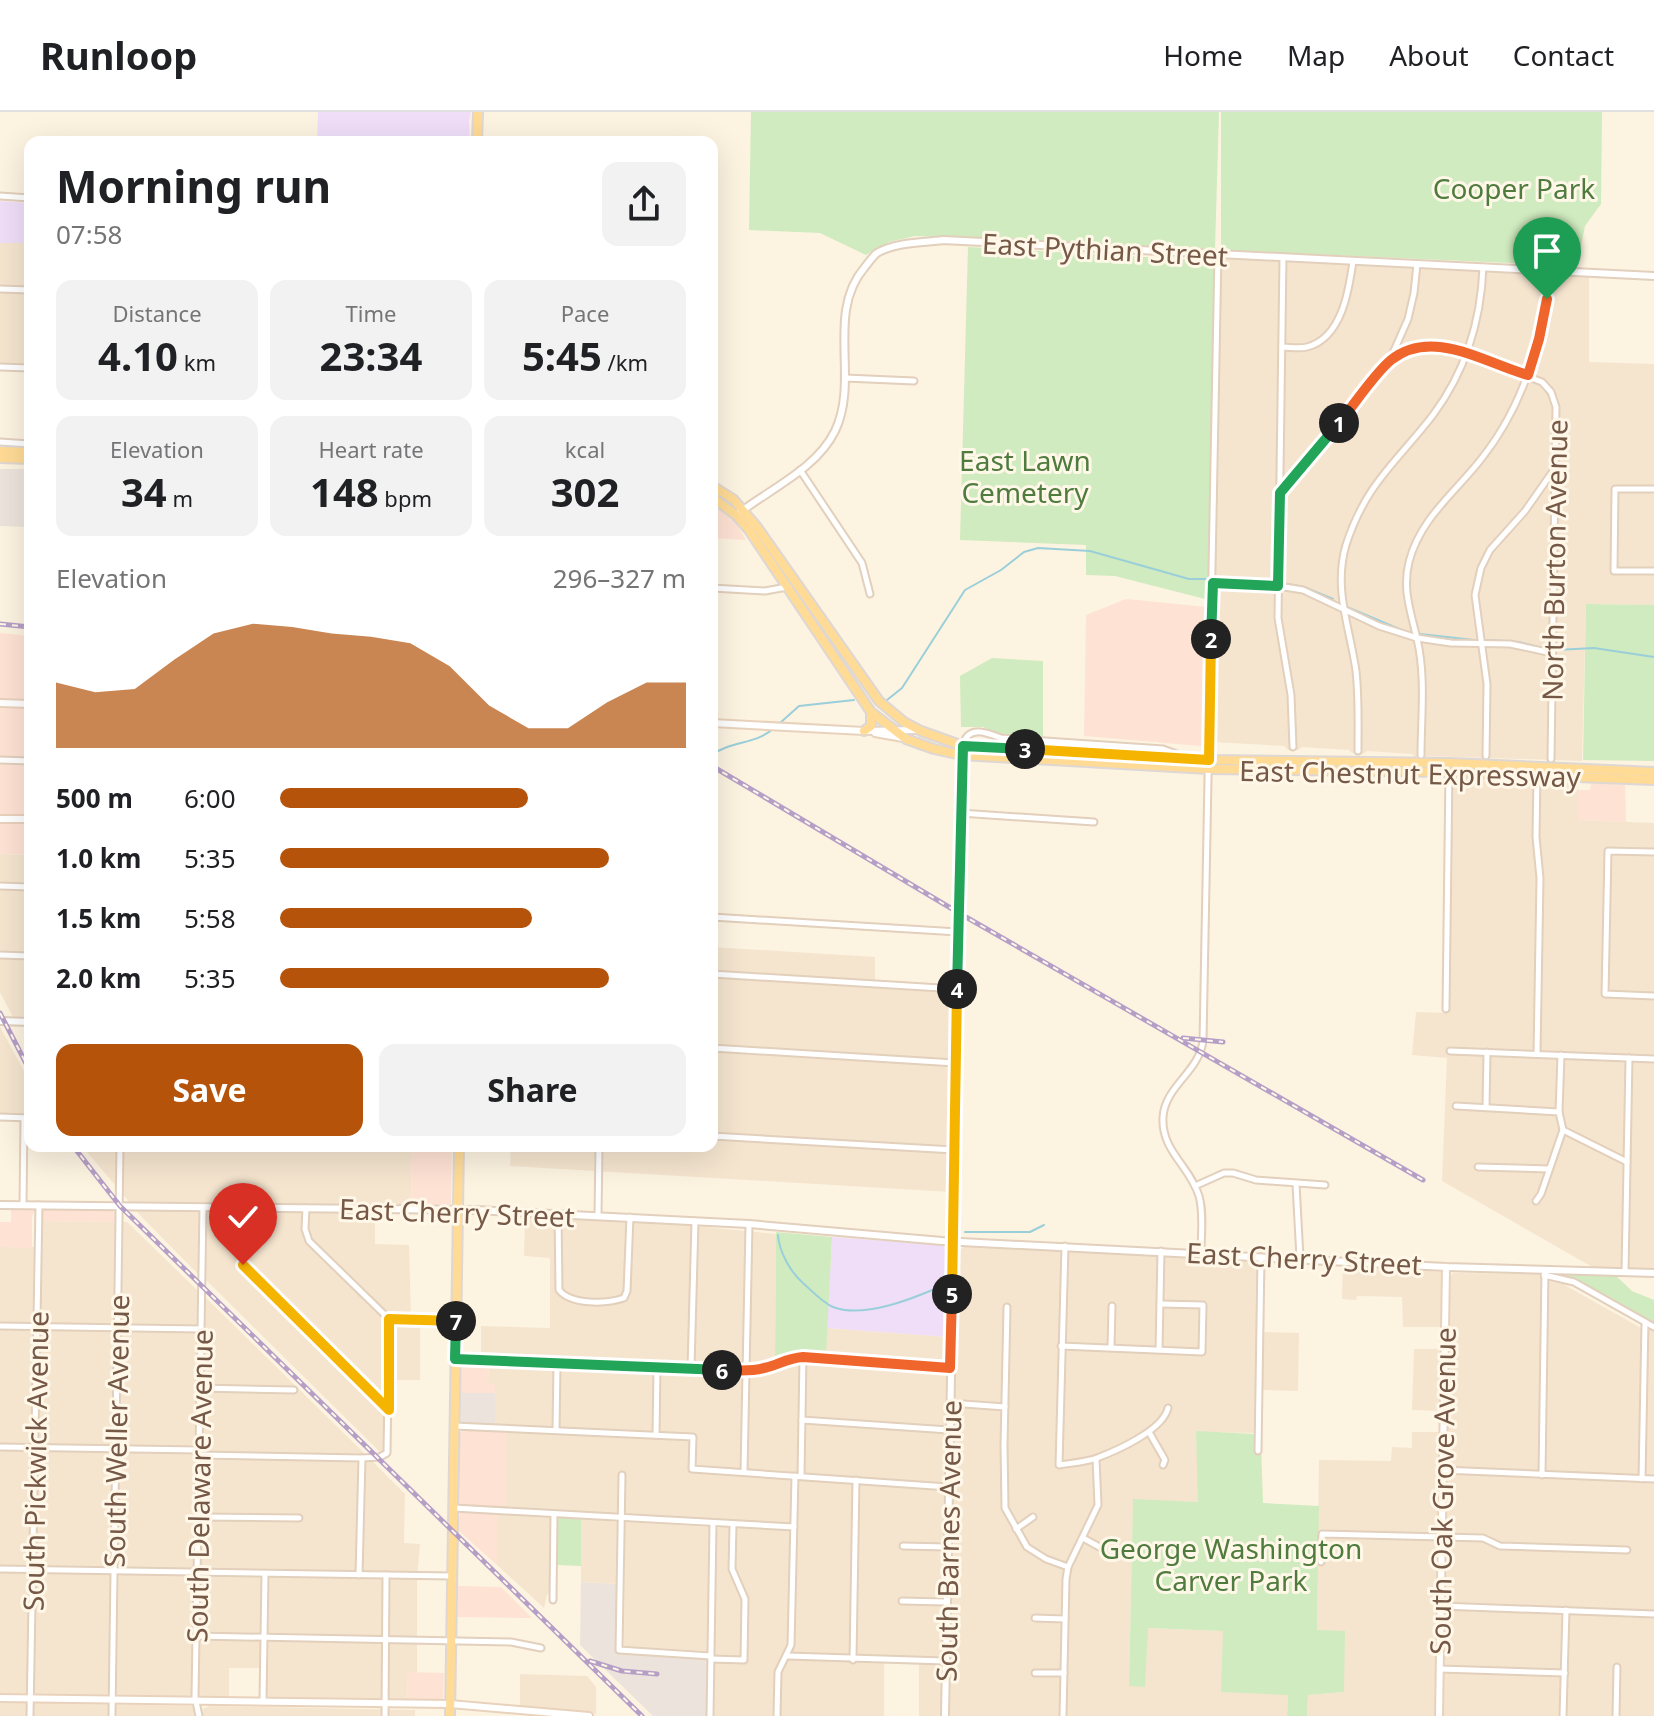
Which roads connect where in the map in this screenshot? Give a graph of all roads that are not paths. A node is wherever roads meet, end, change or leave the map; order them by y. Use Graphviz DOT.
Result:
graph roads {
  1 [pos="478,112"];
  2 [pos="477,136"];
  3 [pos="0,196"];
  4 [pos="24,198"];
  5 [pos="1218,254"];
  6 [pos="1283,257"];
  7 [pos="1353,261"];
  8 [pos="1417,264"];
  9 [pos="1483,267"];
  10 [pos="1549,271"];
  11 [pos="1654,276"];
  12 [pos="0,289"];
  13 [pos="24,290"];
  14 [pos="1397,346"];
  15 [pos="1282,347"];
  16 [pos="1405,350"];
  17 [pos="1466,353"];
  18 [pos="1389,362"];
  19 [pos="0,367"];
  20 [pos="24,368"];
  21 [pos="1528,375"];
  22 [pos="845,378"];
  23 [pos="914,381"];
  24 [pos="0,442"];
  25 [pos="24,444"];
  26 [pos="0,451"];
  27 [pos="24,452"];
  28 [pos="0,458"];
  29 [pos="24,459"];
  30 [pos="1555,469"];
  31 [pos="800,470"];
  32 [pos="1545,483"];
  33 [pos="1555,485"];
  34 [pos="1654,489"];
  35 [pos="718,492"];
  36 [pos="1280,493"];
  37 [pos="718,500"];
  38 [pos="740,512"];
  39 [pos="1654,571"];
  40 [pos="1213,583"];
  41 [pos="1278,586"];
  42 [pos="788,587"];
  43 [pos="718,588"];
  44 [pos="870,594"];
  45 [pos="1342,607"];
  46 [pos="1417,638"];
  47 [pos="1482,643"];
  48 [pos="1552,653"];
  49 [pos="0,703"];
  50 [pos="24,704"];
  51 [pos="871,712"];
  52 [pos="718,723"];
  53 [pos="893,729"];
  54 [pos="864,731"];
  55 [pos="921,731"];
  56 [pos="906,739"];
  57 [pos="1293,747"];
  58 [pos="962,750"];
  59 [pos="1358,751"];
  60 [pos="1421,755"];
  61 [pos="1486,756"];
  62 [pos="1186,758"];
  63 [pos="1551,759"];
  64 [pos="0,760"];
  65 [pos="24,761"];
  66 [pos="1209,764"];
  67 [pos="1450,768"];
  68 [pos="1537,771"];
  69 [pos="1654,772"];
  70 [pos="1654,780"];
  71 [pos="960,813"];
  72 [pos="0,819"];
  73 [pos="24,819"];
  74 [pos="1094,822"];
  75 [pos="1654,852"];
  76 [pos="0,886"];
  77 [pos="24,887"];
  78 [pos="718,917"];
  79 [pos="958,932"];
  80 [pos="0,955"];
  81 [pos="24,956"];
  82 [pos="718,974"];
  83 [pos="957,989"];
  84 [pos="1654,996"];
  85 [pos="1446,1009"];
  86 [pos="0,1021"];
  87 [pos="24,1022"];
  88 [pos="718,1048"];
  89 [pos="1450,1051"];
  90 [pos="1487,1052"];
  91 [pos="1537,1054"];
  92 [pos="1561,1055"];
  93 [pos="1629,1058"];
  94 [pos="1654,1059"];
  95 [pos="955,1063"];
  96 [pos="1456,1106"];
  97 [pos="1486,1108"];
  98 [pos="1559,1112"];
  99 [pos="0,1117"];
  100 [pos="24,1118"];
  101 [pos="1563,1130"];
  102 [pos="718,1136"];
  103 [pos="954,1150"];
  104 [pos="25,1152"];
  105 [pos="120,1152"];
  106 [pos="459,1152"];
  107 [pos="599,1152"];
  108 [pos="1627,1162"];
  109 [pos="1478,1167"];
  110 [pos="1549,1169"];
  111 [pos="1296,1184"];
  112 [pos="1325,1185"];
  113 [pos="1195,1186"];
  114 [pos="1536,1201"];
  115 [pos="0,1205"];
  116 [pos="23,1205"];
  117 [pos="39,1205"];
  118 [pos="120,1206"];
  119 [pos="203,1207"];
  120 [pos="241,1208"];
  121 [pos="306,1208"];
  122 [pos="458,1210"];
  123 [pos="558,1214"];
  124 [pos="598,1216"];
  125 [pos="630,1217"];
  126 [pos="695,1221"];
  127 [pos="749,1224"];
  128 [pos="954,1240"];
  129 [pos="1065,1245"];
  130 [pos="1161,1250"];
  131 [pos="1201,1252"];
  132 [pos="1261,1256"];
  133 [pos="1300,1258"];
  134 [pos="1446,1267"];
  135 [pos="1625,1272"];
  136 [pos="1544,1273"];
  137 [pos="1654,1273"];
  138 [pos="1160,1304"];
  139 [pos="1112,1306"];
  140 [pos="1007,1307"];
  141 [pos="389,1319"];
  142 [pos="456,1320"];
  143 [pos="1645,1322"];
  144 [pos="0,1326"];
  145 [pos="37,1326"];
  146 [pos="1654,1327"];
  147 [pos="118,1328"];
  148 [pos="201,1329"];
  149 [pos="1061,1346"];
  150 [pos="1111,1347"];
  151 [pos="1159,1350"];
  152 [pos="803,1357"];
  153 [pos="455,1359"];
  154 [pos="557,1363"];
  155 [pos="657,1367"];
  156 [pos="691,1368"];
  157 [pos="950,1368"];
  158 [pos="746,1371"];
  159 [pos="200,1388"];
  160 [pos="294,1390"];
  161 [pos="950,1403"];
  162 [pos="1005,1407"];
  163 [pos="1168,1408"];
  164 [pos="389,1410"];
  165 [pos="802,1420"];
  166 [pos="454,1426"];
  167 [pos="556,1430"];
  168 [pos="949,1430"];
  169 [pos="1149,1432"];
  170 [pos="656,1435"];
  171 [pos="0,1447"];
  172 [pos="35,1448"];
  173 [pos="116,1449"];
  174 [pos="1258,1451"];
  175 [pos="199,1453"];
  176 [pos="362,1458"];
  177 [pos="1096,1459"];
  178 [pos="1163,1465"];
  179 [pos="1442,1470"];
  180 [pos="744,1472"];
  181 [pos="622,1475"];
  182 [pos="1542,1475"];
  183 [pos="798,1476"];
  184 [pos="1642,1479"];
  185 [pos="1654,1479"];
  186 [pos="856,1480"];
  187 [pos="948,1487"];
  188 [pos="453,1508"];
  189 [pos="554,1514"];
  190 [pos="198,1517"];
  191 [pos="1033,1517"];
  192 [pos="299,1518"];
  193 [pos="622,1518"];
  194 [pos="713,1524"];
  195 [pos="733,1525"];
  196 [pos="794,1527"];
  197 [pos="1016,1529"];
  198 [pos="1442,1536"];
  199 [pos="1083,1538"];
  200 [pos="903,1546"];
  201 [pos="947,1547"];
  202 [pos="1103,1549"];
  203 [pos="1627,1550"];
  204 [pos="1321,1562"];
  205 [pos="1068,1567"];
  206 [pos="0,1569"];
  207 [pos="33,1570"];
  208 [pos="114,1571"];
  209 [pos="197,1573"];
  210 [pos="265,1574"];
  211 [pos="359,1575"];
  212 [pos="386,1575"];
  213 [pos="452,1576"];
  214 [pos="553,1600"];
  215 [pos="902,1601"];
  216 [pos="946,1602"];
  217 [pos="1441,1606"];
  218 [pos="1566,1610"];
  219 [pos="1654,1614"];
  220 [pos="1035,1618"];
  221 [pos="1065,1619"];
  222 [pos="196,1636"];
  223 [pos="264,1638"];
  224 [pos="385,1640"];
  225 [pos="451,1640"];
  226 [pos="541,1648"];
  227 [pos="788,1656"];
  228 [pos="711,1658"];
  229 [pos="853,1660"];
  230 [pos="945,1661"];
  231 [pos="1617,1667"];
  232 [pos="1440,1669"];
  233 [pos="1035,1673"];
  234 [pos="1064,1673"];
  235 [pos="1565,1673"];
  236 [pos="0,1698"];
  237 [pos="31,1698"];
  238 [pos="112,1700"];
  239 [pos="197,1701"];
  240 [pos="263,1701"];
  241 [pos="384,1703"];
  242 [pos="450,1704"];
  243 [pos="511,1713"];
  244 [pos="30,1716"];
  245 [pos="112,1716"];
  246 [pos="199,1716"];
  247 [pos="385,1716"];
  248 [pos="450,1716"];
  249 [pos="589,1716"];
  250 [pos="710,1716"];
  251 [pos="777,1716"];
  252 [pos="945,1716"];
  253 [pos="1063,1716"];
  254 [pos="1439,1716"];
  255 [pos="1563,1716"];
  256 [pos="1616,1716"];
  1 -- 2 [label="main road"];
  3 -- 4 [label="street"];
  5 -- 6 [label="street, East Pythian Street"];
  5 -- 22 [label="street, East Pythian Street"];
  5 -- 40 [label="street"];
  6 -- 7 [label="street, East Pythian Street"];
  6 -- 15 [label="street"];
  7 -- 8 [label="street, East Pythian Street"];
  7 -- 15 [label="street"];
  8 -- 9 [label="street, East Pythian Street"];
  8 -- 14 [label="street"];
  9 -- 10 [label="street, East Pythian Street"];
  9 -- 17 [label="street"];
  10 -- 11 [label="street, East Pythian Street"];
  10 -- 21 [label="street"];
  12 -- 13 [label="street"];
  14 -- 16 [label="street"];
  14 -- 18 [label="street"];
  15 -- 36 [label="street"];
  16 -- 17 [label="street"];
  16 -- 18 [label="street"];
  17 -- 21 [label="street"];
  17 -- 45 [label="street"];
  18 -- 36 [label="street"];
  19 -- 20 [label="street"];
  21 -- 30 [label="street, North Burton Avenue"];
  21 -- 46 [label="street"];
  22 -- 23 [label="street"];
  22 -- 31 [label="street, East Pythian Street"];
  24 -- 25 [label="street"];
  26 -- 27 [label="main road"];
  28 -- 29 [label="main road"];
  30 -- 32 [label="street"];
  30 -- 33 [label="street, North Burton Avenue"];
  31 -- 38 [label="street, East Pythian Street"];
  31 -- 44 [label="street"];
  32 -- 33 [label="street"];
  32 -- 47 [label="street"];
  33 -- 48 [label="street, North Burton Avenue"];
  34 -- 39 [label="street"];
  35 -- 38 [label="main road, East Chestnut Expressway"];
  36 -- 41 [label="street"];
  37 -- 38 [label="main road, East Chestnut Expressway"];
  38 -- 42 [label="main road, East Chestnut Expressway"];
  38 -- 55 [label="main road, East Chestnut Expressway"];
  40 -- 41 [label="street"];
  40 -- 66 [label="street"];
  41 -- 45 [label="street"];
  41 -- 57 [label="street"];
  42 -- 43 [label="street"];
  42 -- 51 [label="main road, East Chestnut Expressway"];
  45 -- 46 [label="street"];
  45 -- 59 [label="street"];
  46 -- 47 [label="street"];
  46 -- 60 [label="street"];
  47 -- 48 [label="street"];
  47 -- 61 [label="street"];
  48 -- 63 [label="street, North Burton Avenue"];
  49 -- 50 [label="street"];
  51 -- 53 [label="main road, East Chestnut Expressway"];
  51 -- 54 [label="main road"];
  52 -- 54 [label="street"];
  53 -- 54 [label="street"];
  53 -- 55 [label="street"];
  53 -- 56 [label="main road, East Chestnut Expressway"];
  54 -- 56 [label="street"];
  55 -- 58 [label="main road, East Chestnut Expressway"];
  56 -- 58 [label="main road, East Chestnut Expressway"];
  58 -- 62 [label="main road, East Chestnut Expressway"];
  58 -- 62 [label="street"];
  58 -- 66 [label="main road, East Chestnut Expressway"];
  58 -- 71 [label="street, South Barnes Avenue"];
  62 -- 66 [label="main road, East Chestnut Expressway"];
  64 -- 65 [label="street"];
  66 -- 67 [label="main road, East Chestnut Expressway"];
  66 -- 113 [label="street"];
  67 -- 68 [label="main road, East Chestnut Expressway"];
  67 -- 85 [label="street"];
  68 -- 69 [label="main road, East Chestnut Expressway"];
  68 -- 70 [label="main road, East Chestnut Expressway"];
  68 -- 91 [label="street"];
  71 -- 74 [label="street"];
  71 -- 79 [label="street, South Barnes Avenue"];
  72 -- 73 [label="street"];
  75 -- 84 [label="street"];
  76 -- 77 [label="street"];
  78 -- 79 [label="street"];
  79 -- 83 [label="street, South Barnes Avenue"];
  80 -- 81 [label="street"];
  82 -- 83 [label="street"];
  83 -- 95 [label="street, South Barnes Avenue"];
  86 -- 87 [label="street"];
  88 -- 95 [label="street"];
  89 -- 90 [label="street"];
  90 -- 91 [label="street"];
  90 -- 97 [label="street"];
  91 -- 92 [label="street"];
  92 -- 93 [label="street"];
  92 -- 98 [label="street"];
  93 -- 94 [label="street"];
  93 -- 108 [label="street"];
  95 -- 103 [label="street, South Barnes Avenue"];
  96 -- 97 [label="street"];
  97 -- 98 [label="street"];
  98 -- 101 [label="street"];
  99 -- 100 [label="street"];
  101 -- 108 [label="street"];
  101 -- 110 [label="street"];
  102 -- 103 [label="street"];
  103 -- 128 [label="street, South Barnes Avenue"];
  104 -- 116 [label="street"];
  105 -- 118 [label="street, South Weller Avenue"];
  106 -- 122 [label="main road"];
  107 -- 124 [label="street"];
  108 -- 135 [label="street"];
  109 -- 110 [label="street"];
  110 -- 114 [label="street"];
  111 -- 112 [label="street"];
  111 -- 113 [label="street"];
  111 -- 133 [label="street"];
  113 -- 131 [label="street"];
  115 -- 116 [label="street, East Cherry Street"];
  116 -- 117 [label="street, East Cherry Street"];
  117 -- 118 [label="street, East Cherry Street"];
  117 -- 145 [label="street, South Pickwick Avenue"];
  118 -- 119 [label="street, East Cherry Street"];
  118 -- 147 [label="street, South Weller Avenue"];
  119 -- 120 [label="street, East Cherry Street"];
  119 -- 148 [label="street, South Delaware Avenue"];
  120 -- 121 [label="street, East Cherry Street"];
  120 -- 164 [label="street"];
  121 -- 122 [label="street, East Cherry Street"];
  121 -- 141 [label="street"];
  122 -- 123 [label="street, East Cherry Street"];
  122 -- 142 [label="main road"];
  123 -- 124 [label="street, East Cherry Street"];
  123 -- 125 [label="street"];
  124 -- 125 [label="street, East Cherry Street"];
  125 -- 126 [label="street, East Cherry Street"];
  126 -- 127 [label="street, East Cherry Street"];
  126 -- 156 [label="street"];
  127 -- 128 [label="street, East Cherry Street"];
  127 -- 158 [label="street"];
  128 -- 129 [label="street, East Cherry Street"];
  128 -- 157 [label="street, South Barnes Avenue"];
  129 -- 130 [label="street, East Cherry Street"];
  129 -- 149 [label="street"];
  130 -- 131 [label="street, East Cherry Street"];
  130 -- 138 [label="street"];
  131 -- 132 [label="street, East Cherry Street"];
  132 -- 133 [label="street, East Cherry Street"];
  132 -- 174 [label="street"];
  133 -- 134 [label="street, East Cherry Street"];
  134 -- 136 [label="street, East Cherry Street"];
  134 -- 179 [label="street, South Oak Grove Avenue"];
  135 -- 136 [label="street, East Cherry Street"];
  135 -- 137 [label="street, East Cherry Street"];
  136 -- 143 [label="street"];
  136 -- 182 [label="street"];
  138 -- 151 [label="street"];
  138 -- 151 [label="street"];
  139 -- 150 [label="street"];
  140 -- 162 [label="street"];
  141 -- 142 [label="street"];
  141 -- 164 [label="street"];
  142 -- 153 [label="main road"];
  143 -- 146 [label="street"];
  143 -- 184 [label="street"];
  144 -- 145 [label="street"];
  145 -- 147 [label="street"];
  145 -- 172 [label="street, South Pickwick Avenue"];
  147 -- 148 [label="street"];
  147 -- 173 [label="street, South Weller Avenue"];
  148 -- 159 [label="street, South Delaware Avenue"];
  149 -- 150 [label="street"];
  149 -- 177 [label="street"];
  150 -- 151 [label="street"];
  152 -- 157 [label="street"];
  152 -- 158 [label="street"];
  152 -- 165 [label="street"];
  153 -- 154 [label="street"];
  153 -- 166 [label="main road"];
  154 -- 155 [label="street"];
  154 -- 167 [label="street"];
  155 -- 156 [label="street"];
  155 -- 170 [label="street"];
  156 -- 158 [label="street"];
  157 -- 161 [label="street, South Barnes Avenue"];
  158 -- 180 [label="street"];
  159 -- 160 [label="street"];
  159 -- 175 [label="street, South Delaware Avenue"];
  161 -- 162 [label="street"];
  161 -- 168 [label="street, South Barnes Avenue"];
  162 -- 197 [label="street"];
  163 -- 169 [label="street"];
  164 -- 176 [label="street"];
  165 -- 168 [label="street"];
  165 -- 183 [label="street"];
  166 -- 167 [label="street"];
  166 -- 188 [label="main road"];
  167 -- 170 [label="street"];
  168 -- 187 [label="street, South Barnes Avenue"];
  169 -- 177 [label="street"];
  169 -- 178 [label="street"];
  170 -- 180 [label="street"];
  171 -- 172 [label="street"];
  172 -- 173 [label="street"];
  172 -- 207 [label="street, South Pickwick Avenue"];
  173 -- 175 [label="street"];
  173 -- 208 [label="street, South Weller Avenue"];
  175 -- 176 [label="street"];
  175 -- 190 [label="street, South Delaware Avenue"];
  176 -- 211 [label="street"];
  177 -- 199 [label="street"];
  179 -- 182 [label="street"];
  179 -- 198 [label="street, South Oak Grove Avenue"];
  180 -- 183 [label="street"];
  181 -- 193 [label="street"];
  182 -- 184 [label="street"];
  183 -- 186 [label="street"];
  183 -- 196 [label="street"];
  184 -- 185 [label="street"];
  186 -- 187 [label="street"];
  186 -- 229 [label="street"];
  187 -- 201 [label="street, South Barnes Avenue"];
  188 -- 189 [label="street"];
  188 -- 213 [label="main road"];
  189 -- 193 [label="street"];
  189 -- 214 [label="street"];
  190 -- 192 [label="street"];
  190 -- 209 [label="street, South Delaware Avenue"];
  191 -- 197 [label="street"];
  193 -- 194 [label="street"];
  193 -- 228 [label="street"];
  194 -- 195 [label="street"];
  194 -- 228 [label="street"];
  195 -- 196 [label="street"];
  195 -- 228 [label="street"];
  196 -- 227 [label="street"];
  197 -- 205 [label="street"];
  198 -- 203 [label="street"];
  198 -- 204 [label="street"];
  198 -- 217 [label="street, South Oak Grove Avenue"];
  199 -- 202 [label="street"];
  199 -- 205 [label="street"];
  200 -- 201 [label="street"];
  201 -- 216 [label="street, South Barnes Avenue"];
  205 -- 221 [label="street"];
  206 -- 207 [label="street"];
  207 -- 208 [label="street"];
  207 -- 237 [label="street, South Pickwick Avenue"];
  208 -- 209 [label="street"];
  208 -- 238 [label="street, South Weller Avenue"];
  209 -- 210 [label="street"];
  209 -- 222 [label="street, South Delaware Avenue"];
  210 -- 211 [label="street"];
  210 -- 223 [label="street"];
  211 -- 212 [label="street"];
  212 -- 213 [label="street"];
  212 -- 224 [label="street"];
  213 -- 225 [label="main road"];
  215 -- 216 [label="street"];
  216 -- 230 [label="street, South Barnes Avenue"];
  217 -- 218 [label="street"];
  217 -- 232 [label="street, South Oak Grove Avenue"];
  218 -- 219 [label="street"];
  218 -- 235 [label="street"];
  220 -- 221 [label="street"];
  221 -- 234 [label="street"];
  222 -- 223 [label="street"];
  222 -- 239 [label="street, South Delaware Avenue"];
  223 -- 224 [label="street"];
  223 -- 240 [label="street"];
  224 -- 225 [label="street"];
  224 -- 241 [label="street"];
  225 -- 226 [label="street"];
  225 -- 242 [label="main road"];
  227 -- 229 [label="street"];
  227 -- 251 [label="street"];
  228 -- 250 [label="street"];
  229 -- 230 [label="street"];
  230 -- 252 [label="street, South Barnes Avenue"];
  231 -- 256 [label="street"];
  232 -- 235 [label="street"];
  232 -- 254 [label="street, South Oak Grove Avenue"];
  233 -- 234 [label="street"];
  234 -- 253 [label="street"];
  235 -- 255 [label="street"];
  236 -- 237 [label="street"];
  237 -- 238 [label="street"];
  237 -- 244 [label="street, South Pickwick Avenue"];
  238 -- 239 [label="street"];
  238 -- 245 [label="street, South Weller Avenue"];
  239 -- 240 [label="street"];
  239 -- 246 [label="street, South Delaware Avenue"];
  240 -- 241 [label="street"];
  241 -- 242 [label="street"];
  241 -- 247 [label="street"];
  242 -- 243 [label="street"];
  242 -- 248 [label="main road"];
  243 -- 249 [label="street"];
}
